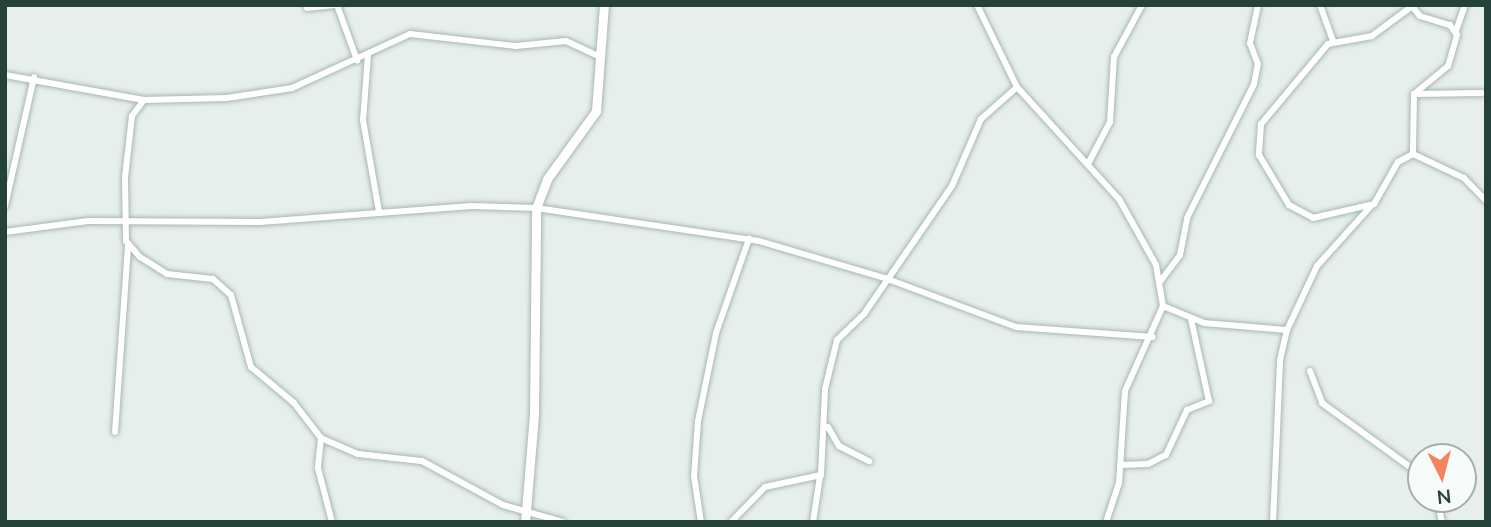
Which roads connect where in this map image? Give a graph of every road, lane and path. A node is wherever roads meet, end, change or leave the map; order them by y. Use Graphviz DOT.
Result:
graph roads {
  1 [pos="604,5"];
  2 [pos="977,5"];
  3 [pos="1142,5"];
  4 [pos="1258,5"];
  5 [pos="1320,5"];
  6 [pos="1465,5"];
  7 [pos="1411,6"];
  8 [pos="307,8"];
  9 [pos="1456,32"];
  10 [pos="1333,41"];
  11 [pos="368,55"];
  12 [pos="598,56"];
  13 [pos="357,60"];
  14 [pos="5,75"];
  15 [pos="34,77"];
  16 [pos="1017,87"];
  17 [pos="1482,93"];
  18 [pos="1414,94"];
  19 [pos="144,100"];
  20 [pos="1413,153"];
  21 [pos="1089,162"];
  22 [pos="1486,201"];
  23 [pos="1372,205"];
  24 [pos="5,206"];
  25 [pos="536,208"];
  26 [pos="379,212"];
  27 [pos="124,220"];
  28 [pos="5,232"];
  29 [pos="749,239"];
  30 [pos="128,245"];
  31 [pos="885,278"];
  32 [pos="1159,283"];
  33 [pos="1163,306"];
  34 [pos="1191,319"];
  35 [pos="1287,330"];
  36 [pos="1153,337"];
  37 [pos="1310,371"];
  38 [pos="827,425"];
  39 [pos="115,432"];
  40 [pos="321,438"];
  41 [pos="869,461"];
  42 [pos="1120,465"];
  43 [pos="1407,465"];
  44 [pos="821,475"];
  45 [pos="525,518"];
  46 [pos="332,522"];
  47 [pos="564,522"];
  48 [pos="701,522"];
  49 [pos="731,522"];
  50 [pos="813,522"];
  51 [pos="1106,522"];
  52 [pos="1273,522"];
  1 -- 12 [label="main road"];
  2 -- 16 [label="street"];
  3 -- 21 [label="street"];
  4 -- 32 [label="street"];
  5 -- 10 [label="street"];
  6 -- 9 [label="street"];
  7 -- 9 [label="street"];
  7 -- 10 [label="street"];
  8 -- 13 [label="street"];
  9 -- 18 [label="street"];
  10 -- 23 [label="street"];
  11 -- 12 [label="street"];
  11 -- 13 [label="street"];
  11 -- 26 [label="street"];
  12 -- 25 [label="main road"];
  13 -- 19 [label="street"];
  14 -- 15 [label="street"];
  15 -- 19 [label="street"];
  15 -- 24 [label="street"];
  16 -- 21 [label="street"];
  16 -- 31 [label="street"];
  17 -- 18 [label="street"];
  18 -- 20 [label="street"];
  19 -- 27 [label="street"];
  20 -- 22 [label="street"];
  20 -- 23 [label="street"];
  21 -- 32 [label="street"];
  23 -- 35 [label="street"];
  25 -- 26 [label="street"];
  25 -- 29 [label="street"];
  25 -- 45 [label="main road"];
  26 -- 27 [label="street"];
  27 -- 28 [label="street"];
  27 -- 30 [label="street"];
  29 -- 31 [label="street"];
  29 -- 48 [label="street"];
  30 -- 39 [label="street"];
  30 -- 40 [label="street"];
  31 -- 36 [label="street"];
  31 -- 38 [label="street"];
  32 -- 33 [label="street"];
  33 -- 34 [label="street"];
  33 -- 36 [label="street"];
  34 -- 35 [label="street"];
  34 -- 42 [label="street"];
  35 -- 52 [label="street"];
  36 -- 42 [label="street"];
  37 -- 43 [label="street"];
  38 -- 41 [label="street"];
  38 -- 44 [label="street"];
  40 -- 45 [label="street"];
  40 -- 46 [label="street"];
  42 -- 51 [label="street"];
  44 -- 49 [label="street"];
  44 -- 50 [label="street"];
  45 -- 47 [label="street"];
}
